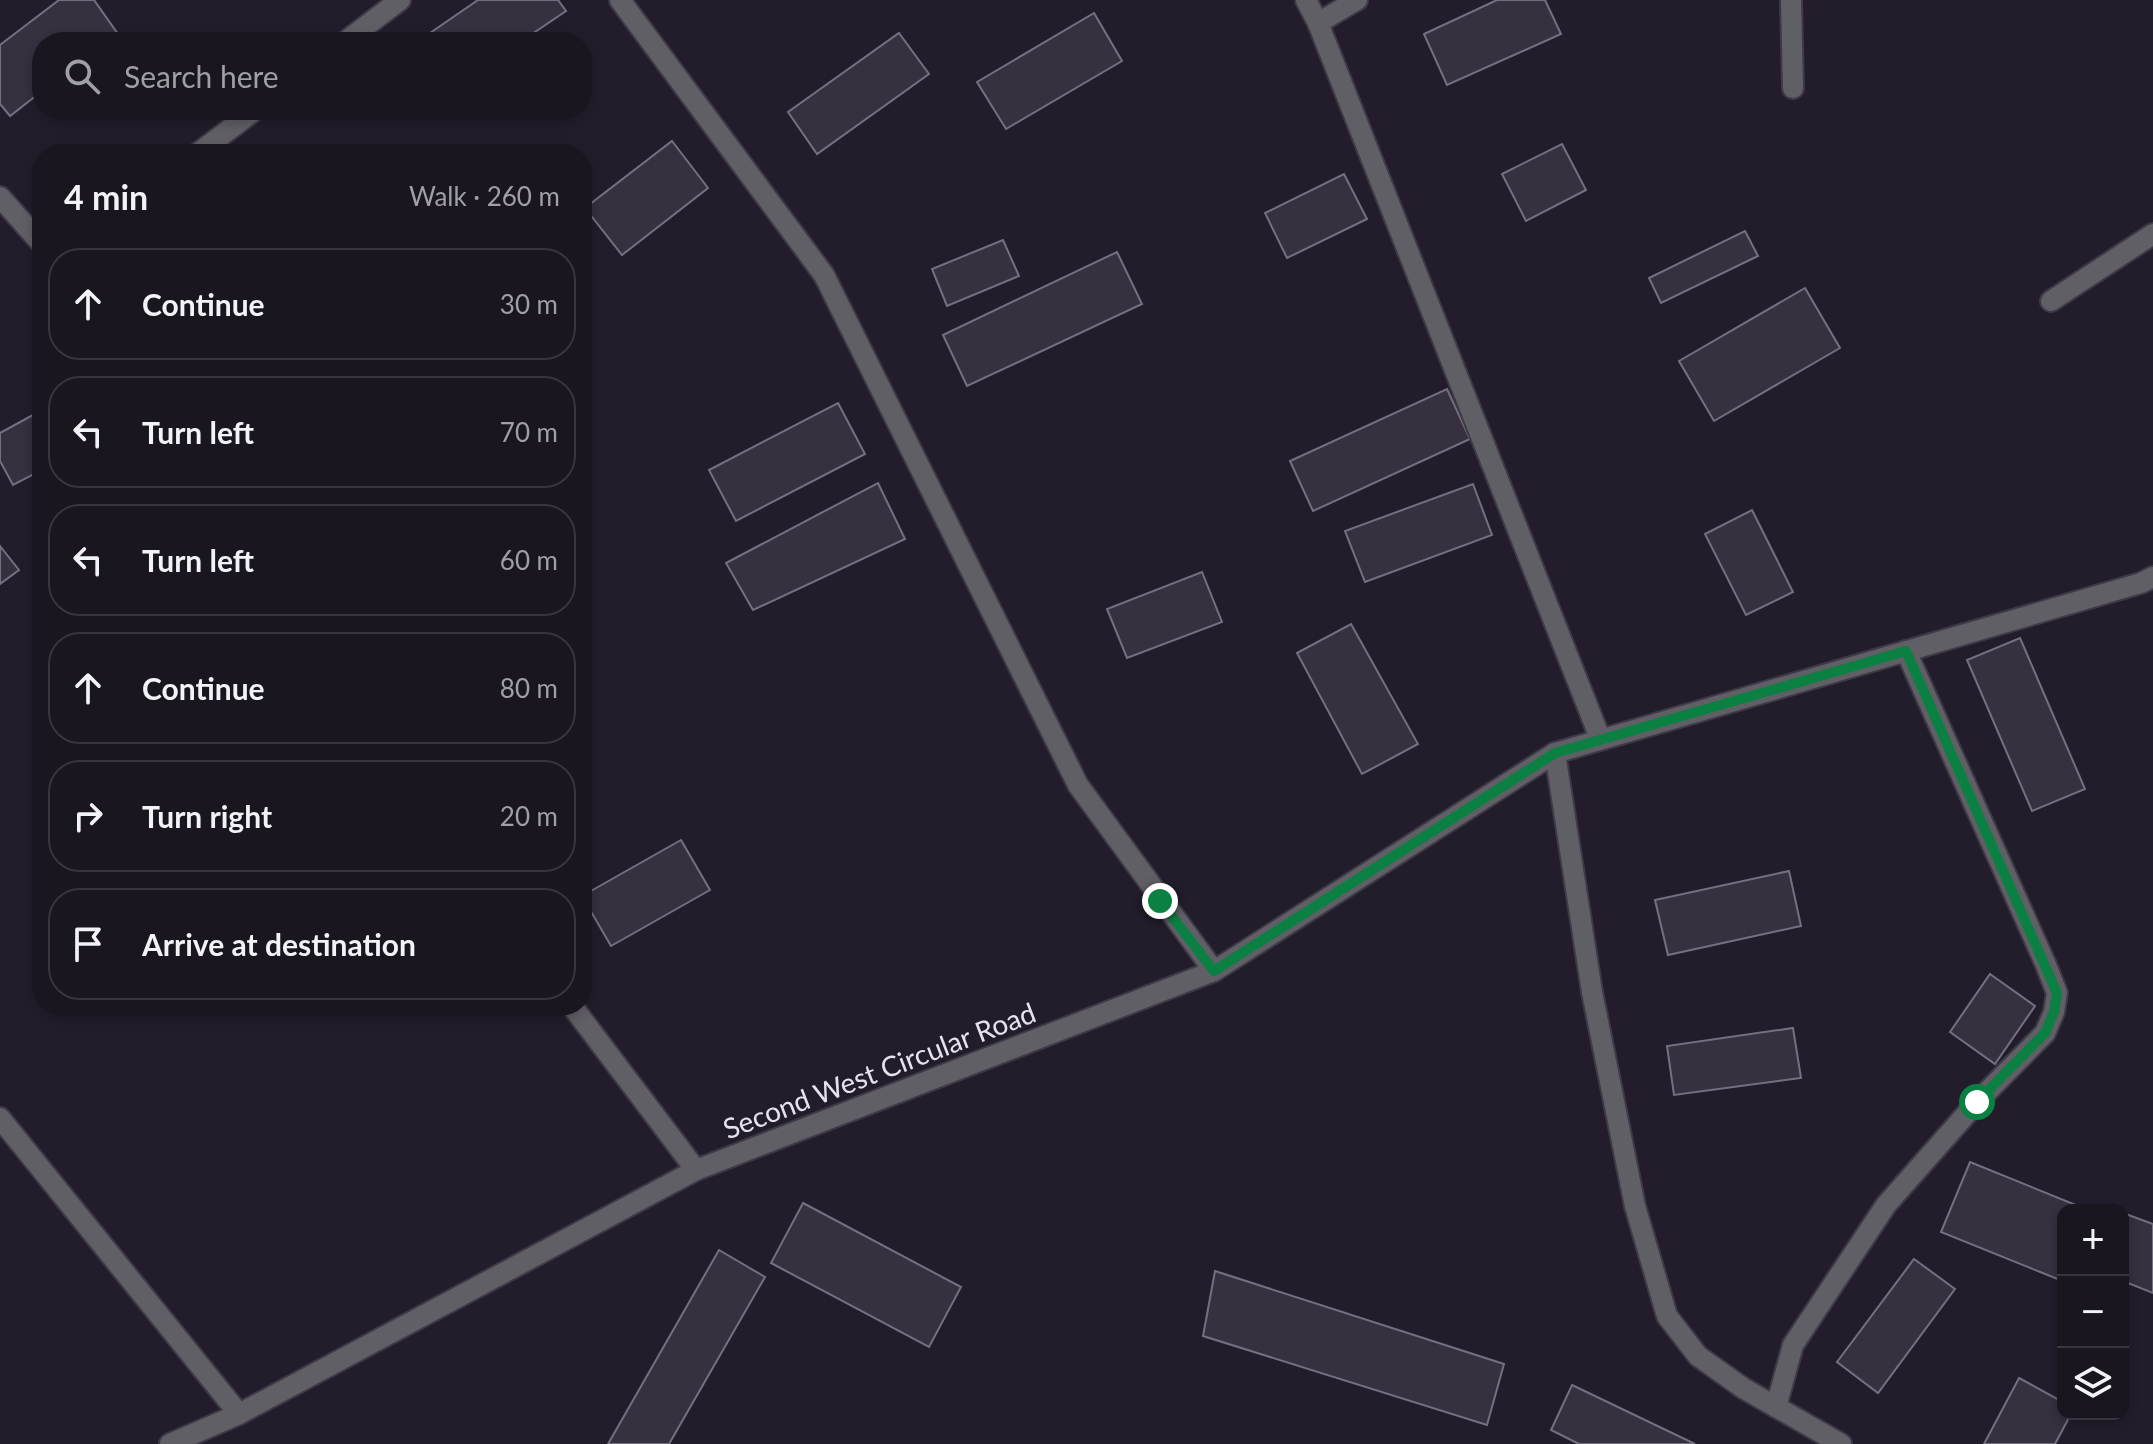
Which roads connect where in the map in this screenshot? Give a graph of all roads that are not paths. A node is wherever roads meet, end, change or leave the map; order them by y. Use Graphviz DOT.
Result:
graph roads {
  1 [pos="400,0"];
  2 [pos="620,0"];
  3 [pos="1306,0"];
  4 [pos="1357,0"];
  5 [pos="1791,0"];
  6 [pos="1318,23"];
  7 [pos="358,32"];
  8 [pos="1793,88"];
  9 [pos="242,120"];
  10 [pos="210,144"];
  11 [pos="0,197"];
  12 [pos="32,233"];
  13 [pos="2153,234"];
  14 [pos="2051,301"];
  15 [pos="2153,577"];
  16 [pos="1906,651"];
  17 [pos="1600,738"];
  18 [pos="1555,753"];
  19 [pos="1214,971"];
  20 [pos="580,1016"];
  21 [pos="0,1118"];
  22 [pos="696,1170"];
  23 [pos="1776,1407"];
  24 [pos="239,1414"];
  25 [pos="170,1444"];
  26 [pos="1841,1444"];
  1 -- 7 [label="street"];
  2 -- 19 [label="street"];
  3 -- 6 [label="street"];
  4 -- 6 [label="street"];
  5 -- 8 [label="street"];
  6 -- 17 [label="street"];
  9 -- 10 [label="street"];
  11 -- 12 [label="street"];
  13 -- 14 [label="street"];
  15 -- 16 [label="street, Second West Circular Road"];
  16 -- 17 [label="street, Second West Circular Road"];
  16 -- 23 [label="street"];
  17 -- 18 [label="street, Second West Circular Road"];
  18 -- 19 [label="street, Second West Circular Road"];
  18 -- 23 [label="street"];
  19 -- 22 [label="street, Second West Circular Road"];
  20 -- 22 [label="street"];
  21 -- 24 [label="street"];
  22 -- 24 [label="street, Second West Circular Road"];
  23 -- 26 [label="street"];
  24 -- 25 [label="street, Second West Circular Road"];
}
